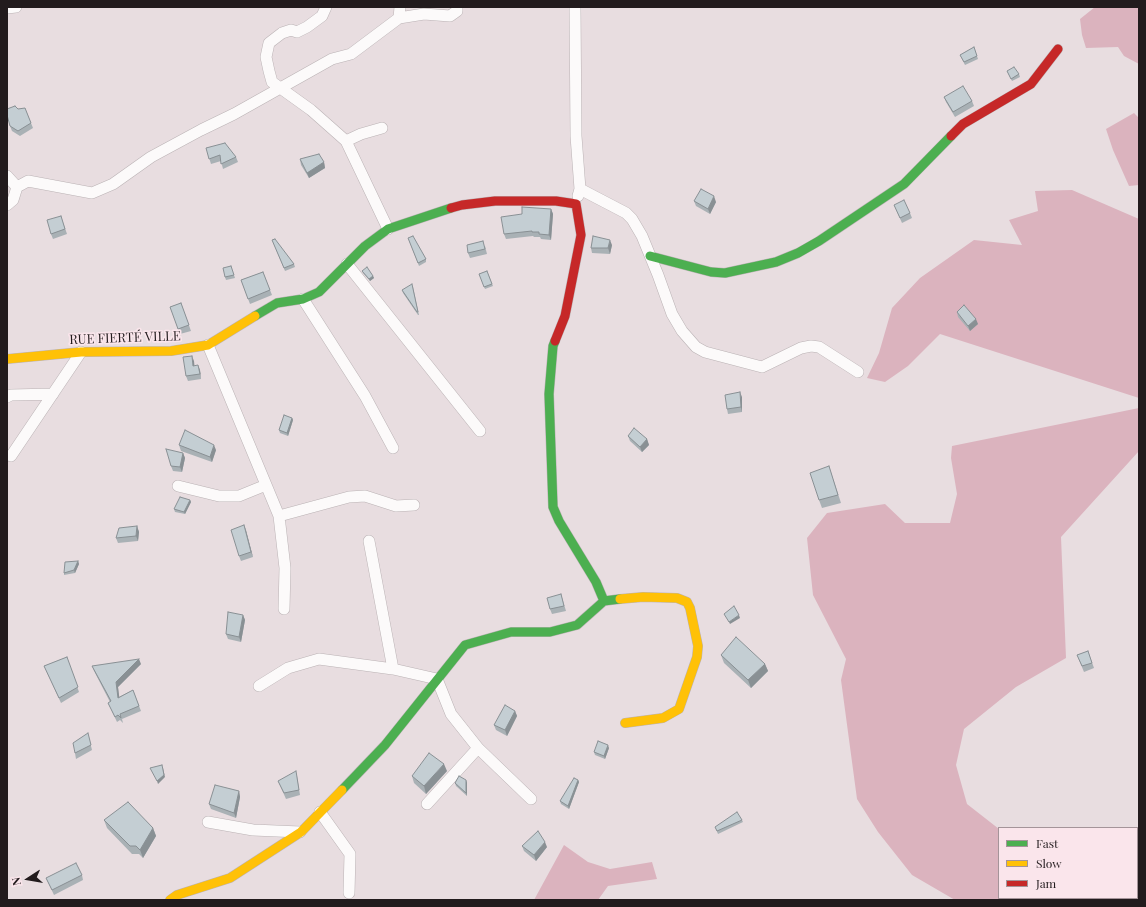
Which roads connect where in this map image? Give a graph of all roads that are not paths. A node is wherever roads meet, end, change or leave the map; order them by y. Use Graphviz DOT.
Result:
graph roads {
  1 [pos="16,7"];
  2 [pos="326,7"];
  3 [pos="457,7"];
  4 [pos="575,7"];
  5 [pos="7,8"];
  6 [pos="399,13"];
  7 [pos="1058,49"];
  8 [pos="279,88"];
  9 [pos="382,128"];
  10 [pos="346,141"];
  11 [pos="7,176"];
  12 [pos="16,187"];
  13 [pos="580,189"];
  14 [pos="576,204"];
  15 [pos="7,205"];
  16 [pos="388,230"];
  17 [pos="650,256"];
  18 [pos="347,264"];
  19 [pos="303,299"];
  20 [pos="208,345"];
  21 [pos="81,352"];
  22 [pos="7,359"];
  23 [pos="858,372"];
  24 [pos="53,394"];
  25 [pos="7,397"];
  26 [pos="480,432"];
  27 [pos="393,448"];
  28 [pos="11,456"];
  29 [pos="178,486"];
  30 [pos="266,486"];
  31 [pos="414,505"];
  32 [pos="279,516"];
  33 [pos="369,541"];
  34 [pos="604,601"];
  35 [pos="284,609"];
  36 [pos="392,669"];
  37 [pos="437,679"];
  38 [pos="258,686"];
  39 [pos="625,722"];
  40 [pos="478,748"];
  41 [pos="532,800"];
  42 [pos="427,804"];
  43 [pos="320,812"];
  44 [pos="208,822"];
  45 [pos="301,832"];
  46 [pos="349,893"];
  47 [pos="170,900"];
  1 -- 5 [label="street"];
  2 -- 8 [label="street"];
  3 -- 6 [label="street"];
  4 -- 13 [label="street"];
  6 -- 8 [label="street"];
  7 -- 17 [label="street"];
  8 -- 10 [label="street"];
  8 -- 12 [label="street"];
  9 -- 10 [label="street"];
  10 -- 16 [label="street"];
  11 -- 12 [label="street"];
  12 -- 15 [label="street"];
  13 -- 14 [label="street"];
  13 -- 17 [label="street"];
  14 -- 16 [label="street, RUE FIERTÉ VILLE"];
  14 -- 34 [label="street"];
  16 -- 18 [label="street, RUE FIERTÉ VILLE"];
  17 -- 23 [label="street"];
  18 -- 19 [label="street, RUE FIERTÉ VILLE"];
  18 -- 26 [label="street"];
  19 -- 20 [label="street, RUE FIERTÉ VILLE"];
  19 -- 27 [label="street"];
  20 -- 21 [label="street, RUE FIERTÉ VILLE"];
  20 -- 30 [label="street"];
  21 -- 22 [label="street, RUE FIERTÉ VILLE"];
  21 -- 24 [label="street"];
  24 -- 25 [label="street"];
  24 -- 28 [label="street"];
  29 -- 30 [label="street"];
  30 -- 32 [label="street"];
  31 -- 32 [label="street"];
  32 -- 35 [label="street"];
  33 -- 36 [label="street"];
  34 -- 37 [label="street"];
  34 -- 39 [label="street"];
  36 -- 37 [label="street"];
  36 -- 38 [label="street"];
  37 -- 40 [label="street"];
  37 -- 43 [label="street"];
  40 -- 41 [label="street"];
  40 -- 42 [label="street"];
  43 -- 45 [label="street"];
  43 -- 46 [label="street"];
  44 -- 45 [label="street"];
  45 -- 47 [label="street"];
}
